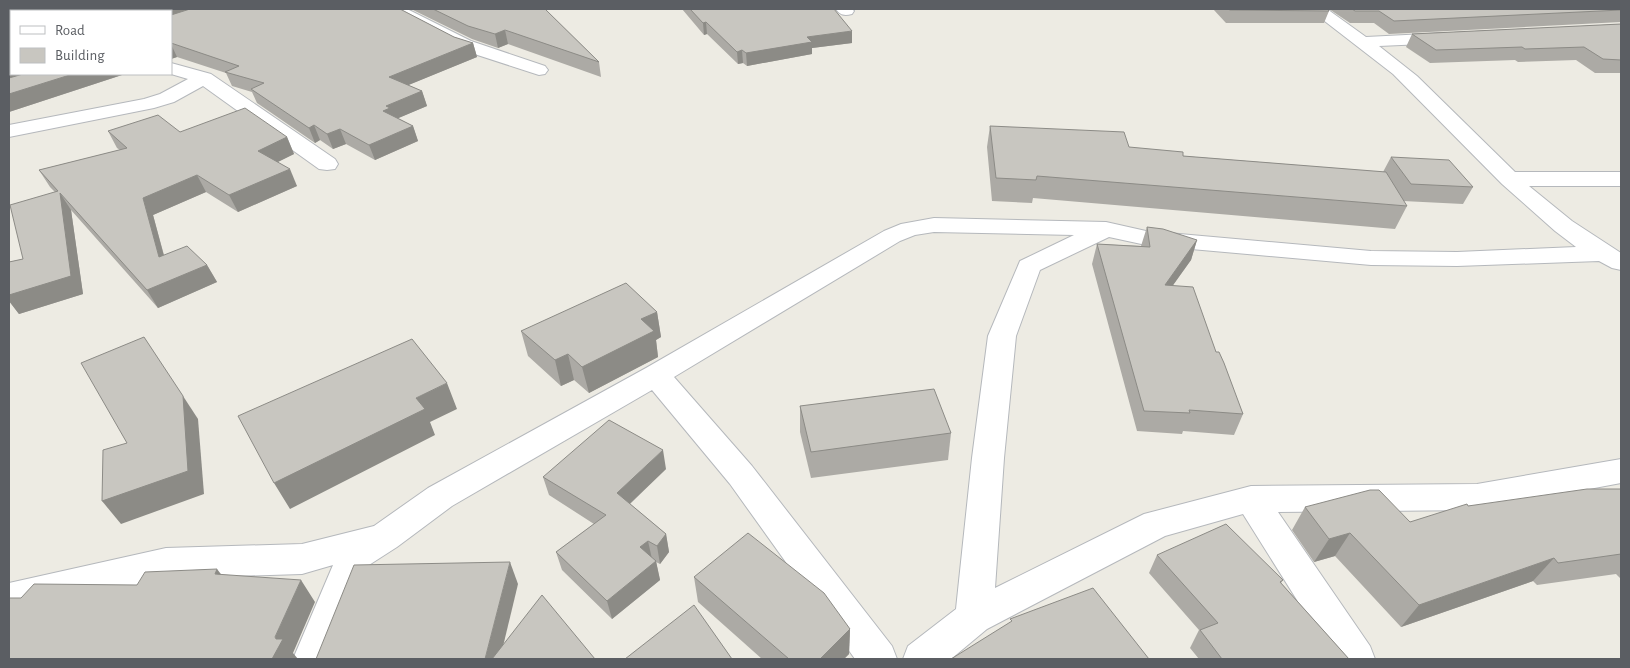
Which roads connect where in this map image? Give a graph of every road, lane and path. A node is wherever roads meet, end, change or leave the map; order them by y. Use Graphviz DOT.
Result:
graph roads {
  1 [pos="395,9"];
  2 [pos="1317,9"];
  3 [pos="1466,37"];
  4 [pos="1360,42"];
  5 [pos="172,68"];
  6 [pos="539,70"];
  7 [pos="204,78"];
  8 [pos="9,131"];
  9 [pos="327,164"];
  10 [pos="1511,179"];
  11 [pos="1621,179"];
  12 [pos="1106,229"];
  13 [pos="1611,258"];
  14 [pos="656,375"];
  15 [pos="1621,471"];
  16 [pos="1251,499"];
  17 [pos="385,537"];
  18 [pos="9,600"];
  19 [pos="974,618"];
  20 [pos="313,659"];
  21 [pos="878,659"];
  22 [pos="922,659"];
  23 [pos="1356,659"];
  1 -- 6 [label="street"];
  2 -- 4 [label="street"];
  3 -- 4 [label="street"];
  4 -- 10 [label="street"];
  5 -- 7 [label="street"];
  7 -- 8 [label="street"];
  7 -- 9 [label="street"];
  10 -- 11 [label="street"];
  10 -- 13 [label="street"];
  12 -- 13 [label="street"];
  12 -- 14 [label="street"];
  12 -- 19 [label="street"];
  14 -- 17 [label="street"];
  14 -- 21 [label="street"];
  15 -- 16 [label="street"];
  16 -- 19 [label="street"];
  16 -- 23 [label="street"];
  17 -- 18 [label="street"];
  17 -- 20 [label="street"];
  19 -- 22 [label="street"];
}
